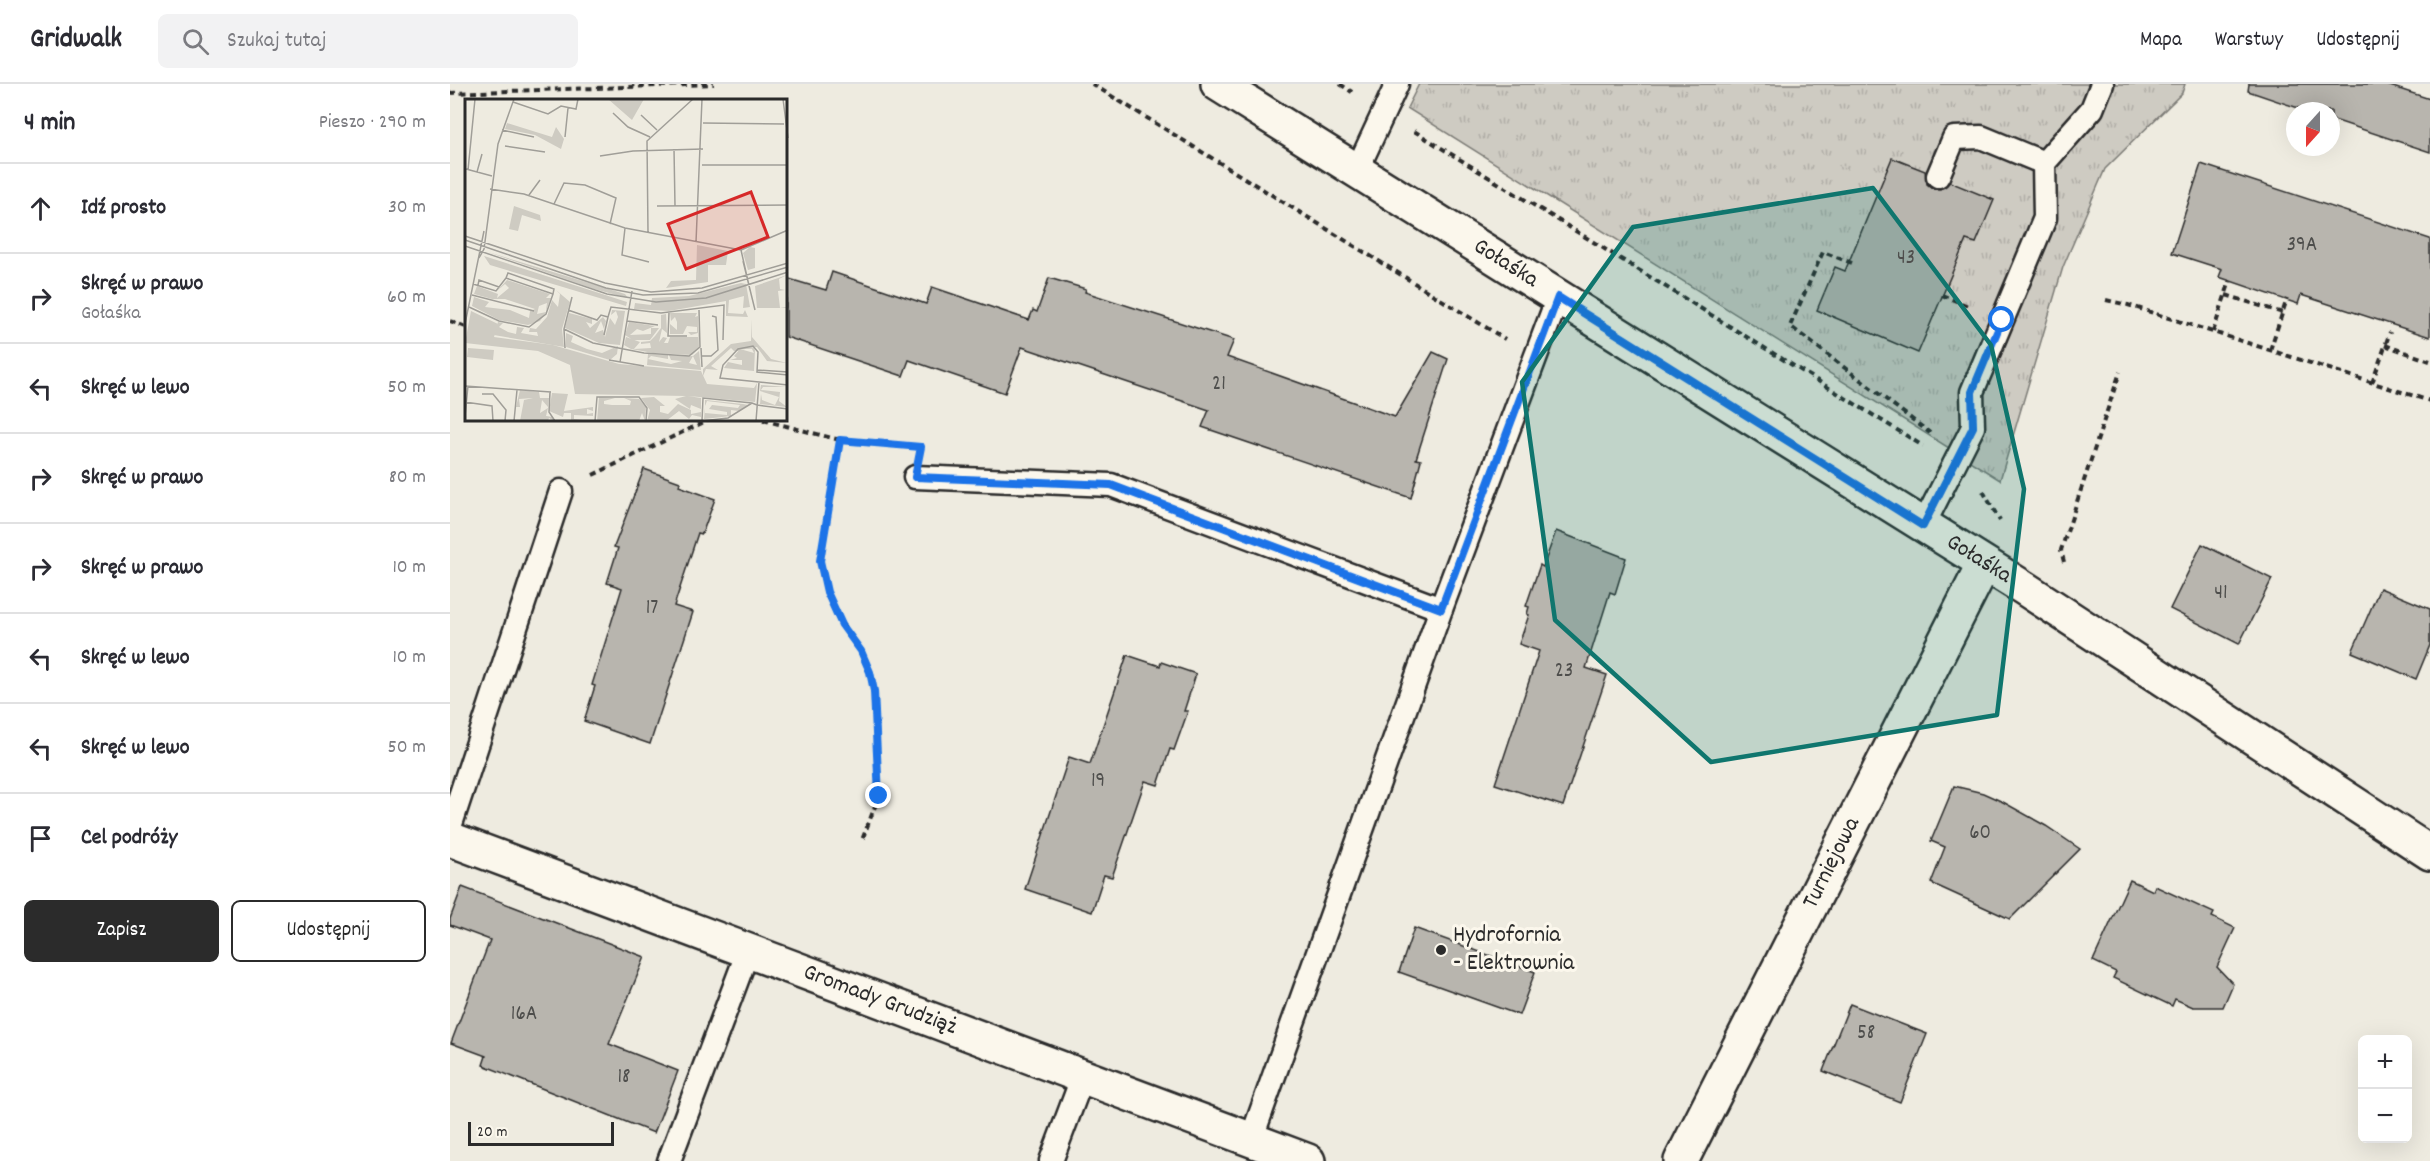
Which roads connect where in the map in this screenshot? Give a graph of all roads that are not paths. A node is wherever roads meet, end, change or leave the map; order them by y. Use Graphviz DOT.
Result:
graph roads {
  1 [pos="1218,84"];
  2 [pos="1397,84"];
  3 [pos="2102,84"];
  4 [pos="2044,163"];
  5 [pos="1356,172"];
  6 [pos="1938,176"];
  7 [pos="1558,297"];
  8 [pos="915,477"];
  9 [pos="561,491"];
  10 [pos="1923,526"];
  11 [pos="1984,564"];
  12 [pos="1441,609"];
  13 [pos="450,827"];
  14 [pos="450,839"];
  15 [pos="2430,853"];
  16 [pos="748,951"];
  17 [pos="1083,1076"];
  18 [pos="1251,1140"];
  19 [pos="669,1161"];
  20 [pos="1051,1161"];
  21 [pos="1308,1161"];
  22 [pos="1681,1161"];
  1 -- 5 [label="street, Gołaśka"];
  2 -- 5 [label="lane"];
  3 -- 4 [label="lane"];
  4 -- 6 [label="lane"];
  4 -- 10 [label="lane"];
  5 -- 7 [label="street, Gołaśka"];
  7 -- 10 [label="street, Gołaśka"];
  7 -- 12 [label="lane"];
  8 -- 12 [label="lane"];
  9 -- 13 [label="lane"];
  10 -- 11 [label="street, Gołaśka"];
  11 -- 15 [label="street, Gołaśka"];
  11 -- 22 [label="street, Turniejowa"];
  12 -- 18 [label="lane"];
  14 -- 16 [label="street, Gromady Grudziąż"];
  16 -- 17 [label="street, Gromady Grudziąż"];
  16 -- 19 [label="lane"];
  17 -- 18 [label="street, Gromady Grudziąż"];
  17 -- 20 [label="lane"];
  18 -- 21 [label="street, Gromady Grudziąż"];
}
